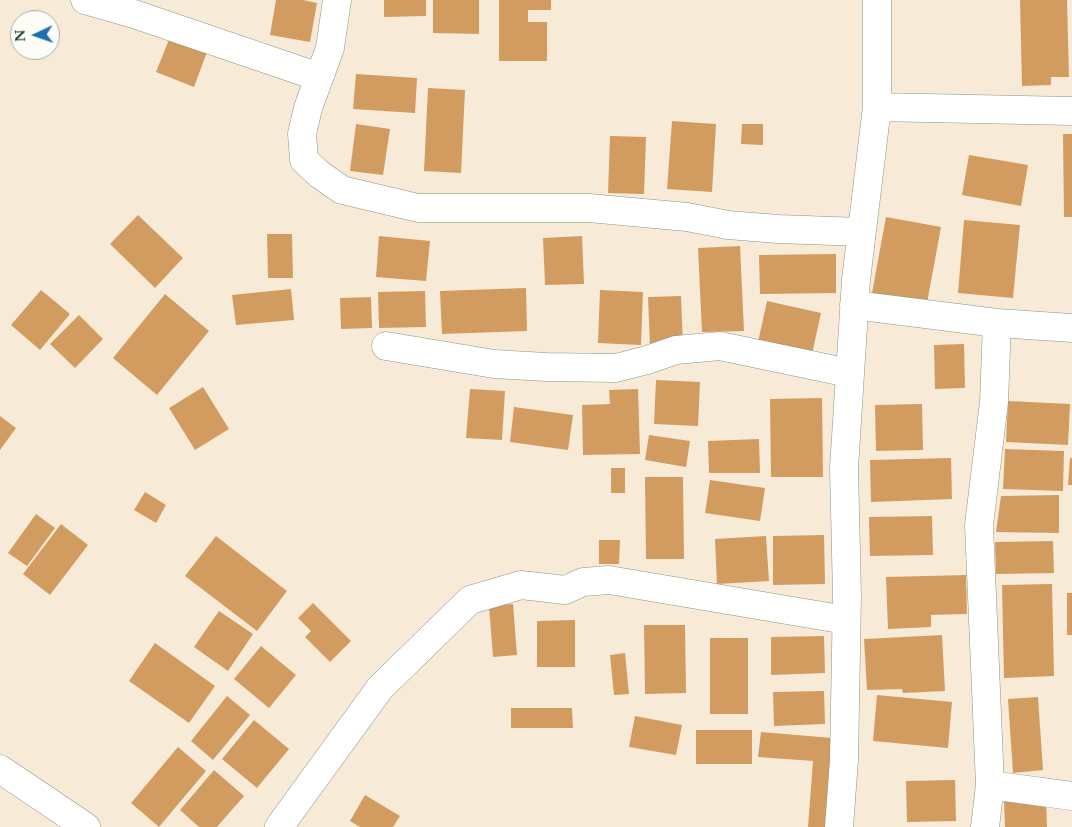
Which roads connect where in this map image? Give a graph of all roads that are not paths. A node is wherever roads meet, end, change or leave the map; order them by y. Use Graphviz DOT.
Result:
graph roads {
  1 [pos="85,0"];
  2 [pos="338,0"];
  3 [pos="877,0"];
  4 [pos="320,77"];
  5 [pos="877,107"];
  6 [pos="1072,111"];
  7 [pos="861,232"];
  8 [pos="854,306"];
  9 [pos="997,323"];
  10 [pos="1072,328"];
  11 [pos="386,346"];
  12 [pos="849,373"];
  13 [pos="846,620"];
  14 [pos="0,769"];
  15 [pos="990,785"];
  16 [pos="1072,796"];
  17 [pos="86,827"];
  18 [pos="279,827"];
  19 [pos="839,827"];
  20 [pos="985,827"];
  1 -- 4 [label="street"];
  2 -- 4 [label="street"];
  3 -- 5 [label="street"];
  4 -- 7 [label="street"];
  5 -- 6 [label="street"];
  5 -- 7 [label="street"];
  7 -- 8 [label="street"];
  8 -- 9 [label="street"];
  8 -- 12 [label="street"];
  9 -- 10 [label="street"];
  9 -- 15 [label="street"];
  11 -- 12 [label="street"];
  12 -- 13 [label="street"];
  13 -- 18 [label="street"];
  13 -- 19 [label="street"];
  14 -- 17 [label="street"];
  15 -- 16 [label="street"];
  15 -- 20 [label="street"];
}
